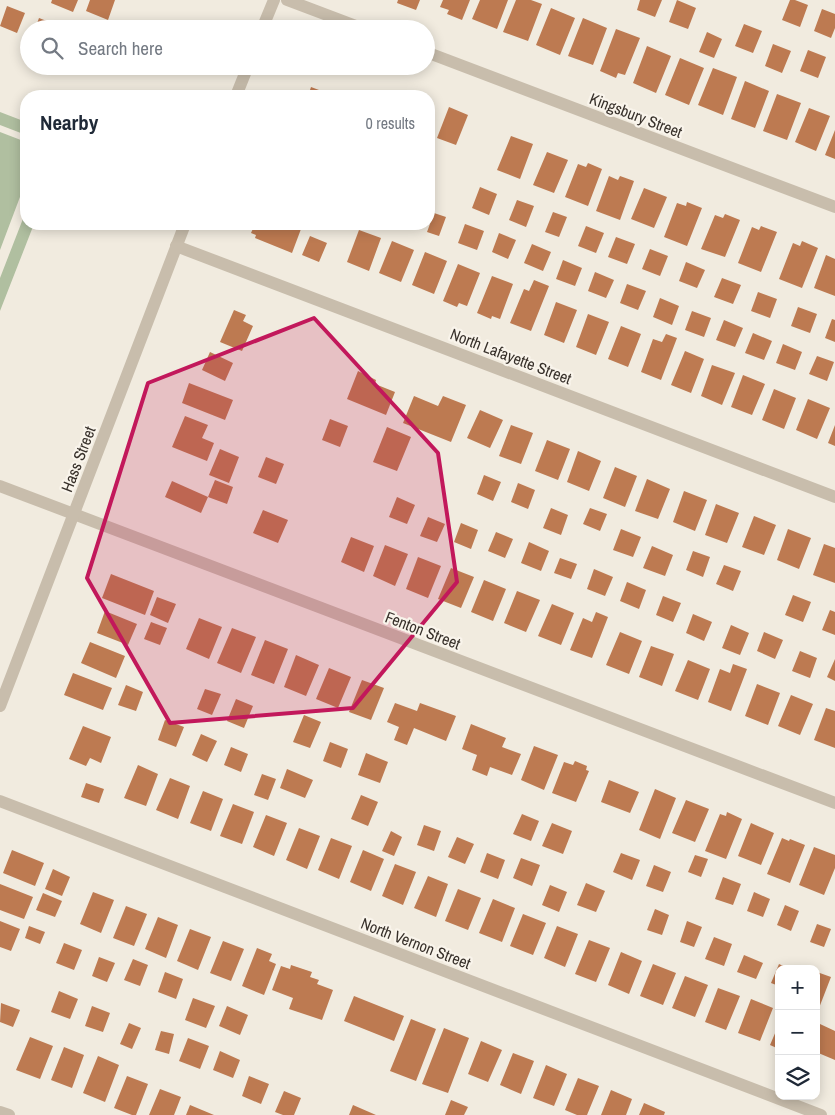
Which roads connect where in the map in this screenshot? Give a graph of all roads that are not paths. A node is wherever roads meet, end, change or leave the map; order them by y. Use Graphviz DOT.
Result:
graph roads {
  1 [pos="274,0"];
  2 [pos="287,0"];
  3 [pos="266,20"];
  4 [pos="340,20"];
  5 [pos="435,55"];
  6 [pos="244,75"];
  7 [pos="238,90"];
  8 [pos="835,207"];
  9 [pos="183,230"];
  10 [pos="176,246"];
  11 [pos="0,486"];
  12 [pos="835,497"];
  13 [pos="74,514"];
  14 [pos="0,706"];
  15 [pos="0,801"];
  16 [pos="835,803"];
  17 [pos="0,1112"];
  18 [pos="9,1115"];
  19 [pos="821,1115"];
  1 -- 3 [label="street"];
  2 -- 4 [label="street"];
  5 -- 8 [label="street, Kingsbury Street"];
  6 -- 7 [label="street"];
  9 -- 10 [label="street, Hass Street"];
  10 -- 12 [label="street, North Lafayette Street"];
  10 -- 13 [label="street, Hass Street"];
  11 -- 13 [label="street, Fenton Street"];
  13 -- 14 [label="street, Hass Street"];
  13 -- 16 [label="street, Fenton Street"];
  15 -- 19 [label="street, North Vernon Street"];
  17 -- 18 [label="street"];
}
